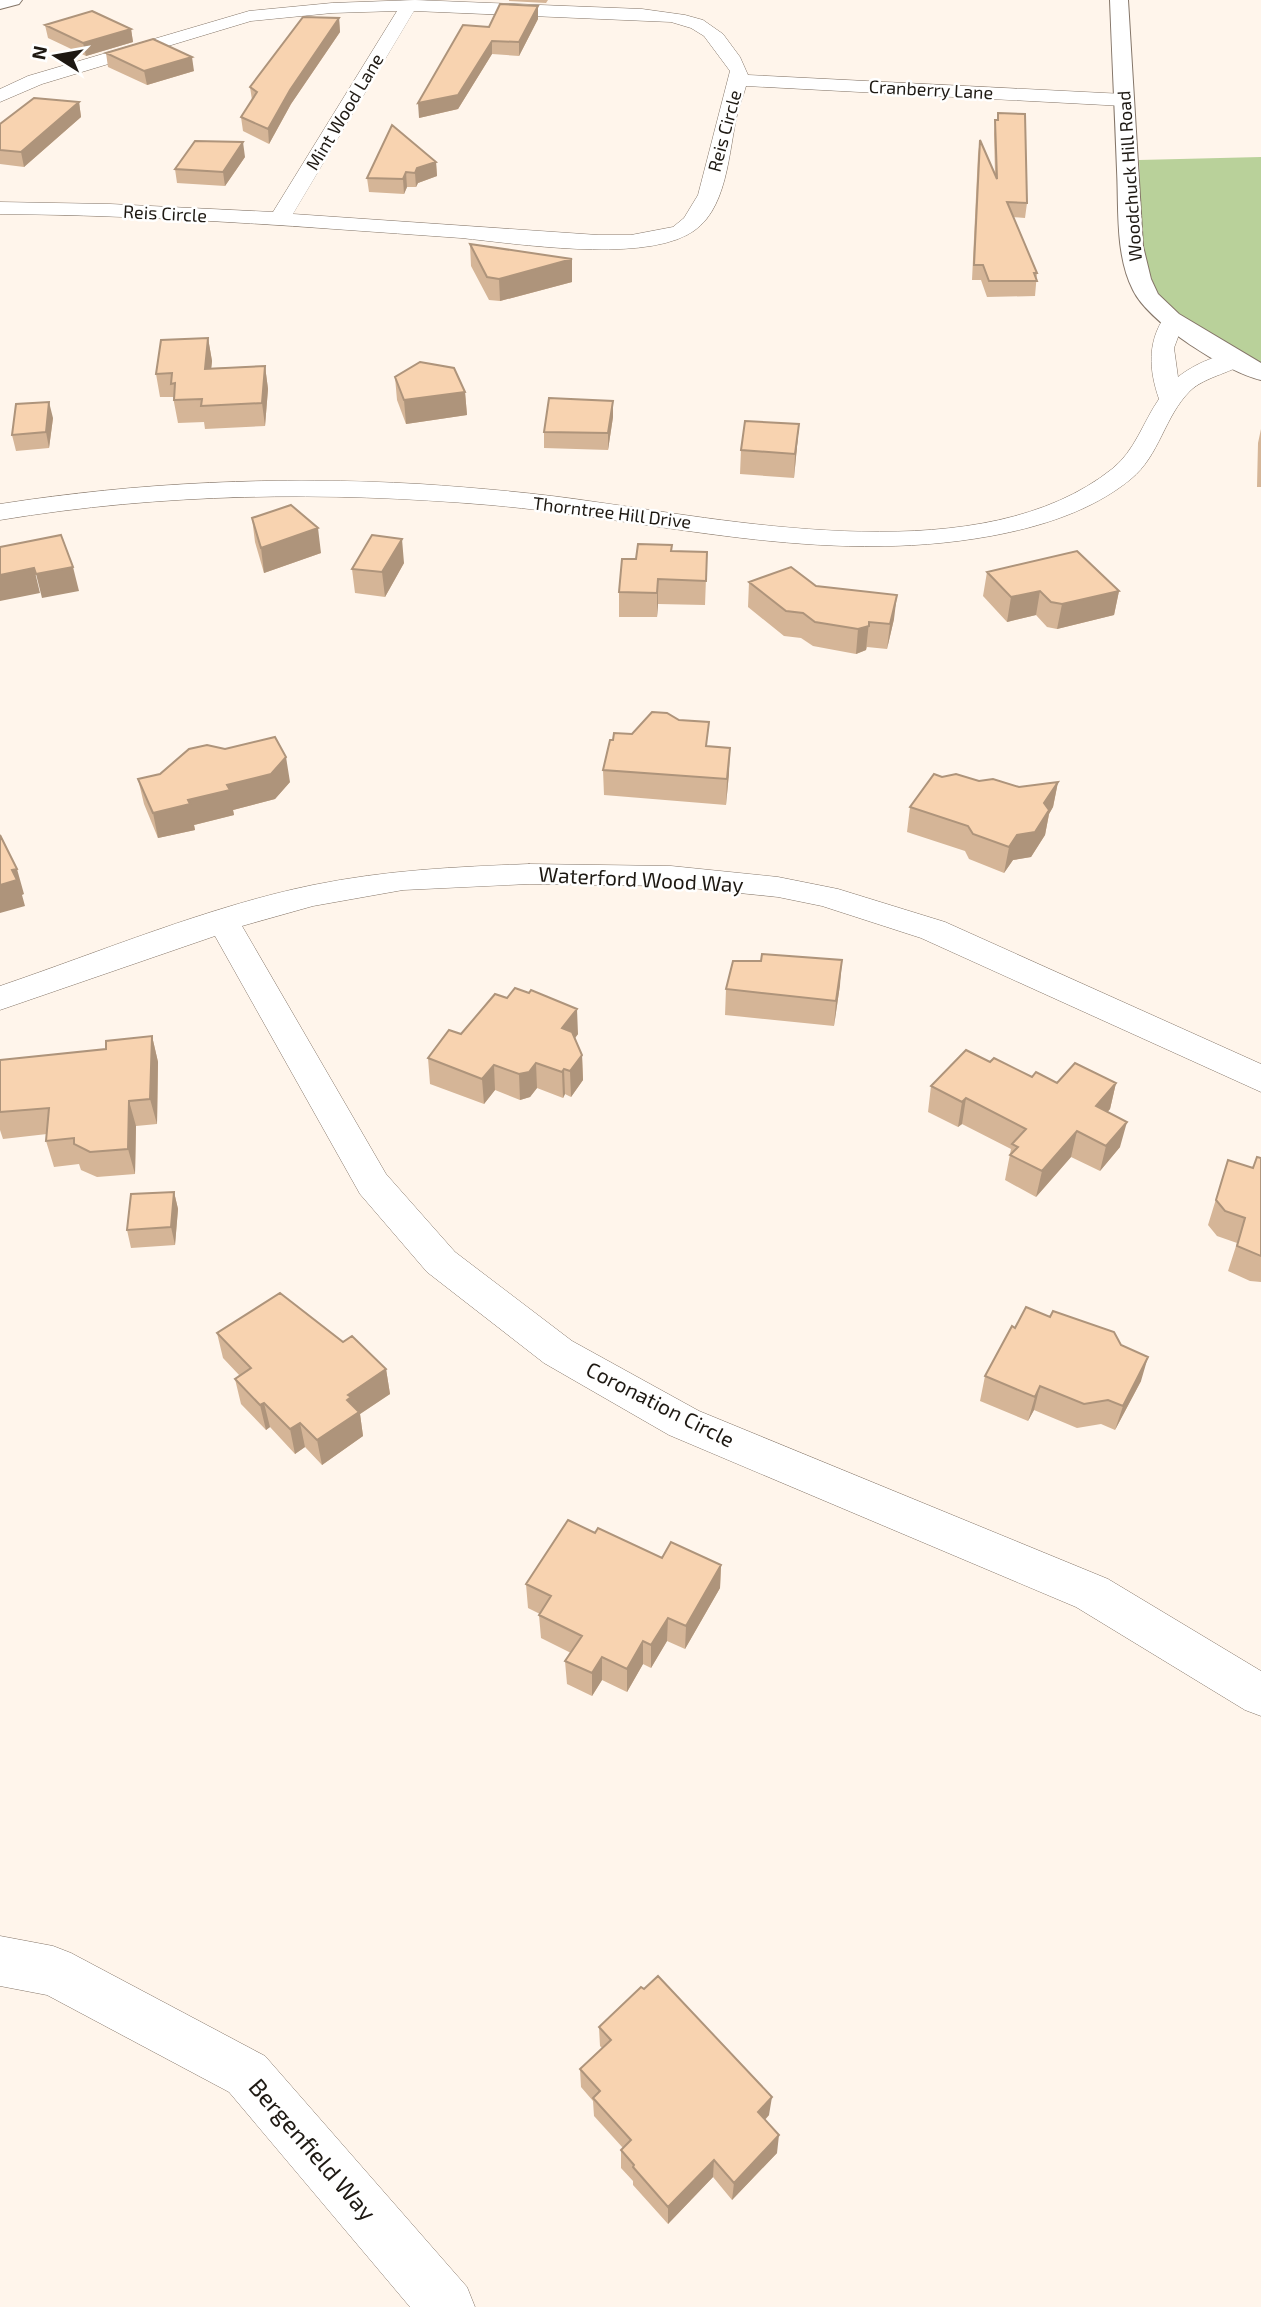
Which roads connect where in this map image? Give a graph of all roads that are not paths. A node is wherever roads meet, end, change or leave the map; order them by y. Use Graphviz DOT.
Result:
graph roads {
  1 [pos="13,0"];
  2 [pos="1119,0"];
  3 [pos="0,4"];
  4 [pos="410,4"];
  5 [pos="739,80"];
  6 [pos="0,96"];
  7 [pos="1124,100"];
  8 [pos="0,208"];
  9 [pos="279,219"];
  10 [pos="1173,321"];
  11 [pos="1236,360"];
  12 [pos="1261,373"];
  13 [pos="1170,397"];
  14 [pos="0,512"];
  15 [pos="223,921"];
  16 [pos="0,998"];
  17 [pos="1261,1079"];
  18 [pos="1261,1695"];
  19 [pos="0,1961"];
  20 [pos="446,2307"];
  1 -- 3 [label="main road"];
  2 -- 7 [label="main road, Woodchuck Hill Road"];
  4 -- 5 [label="street, Reis Circle"];
  4 -- 6 [label="street, Reis Circle"];
  4 -- 9 [label="street, Mint Wood Lane"];
  5 -- 7 [label="street, Cranberry Lane"];
  5 -- 9 [label="street, Reis Circle"];
  7 -- 10 [label="main road, Woodchuck Hill Road"];
  8 -- 9 [label="street, Reis Circle"];
  10 -- 11 [label="main road, Woodchuck Hill Road"];
  10 -- 13 [label="street"];
  11 -- 12 [label="main road, Woodchuck Hill Road"];
  11 -- 13 [label="street, Thorntree Hill Drive"];
  13 -- 14 [label="street, Thorntree Hill Drive"];
  15 -- 16 [label="street, Waterford Wood Way"];
  15 -- 17 [label="street, Waterford Wood Way"];
  15 -- 18 [label="street, Coronation Circle"];
  19 -- 20 [label="street, Bergenfield Way"];
}
